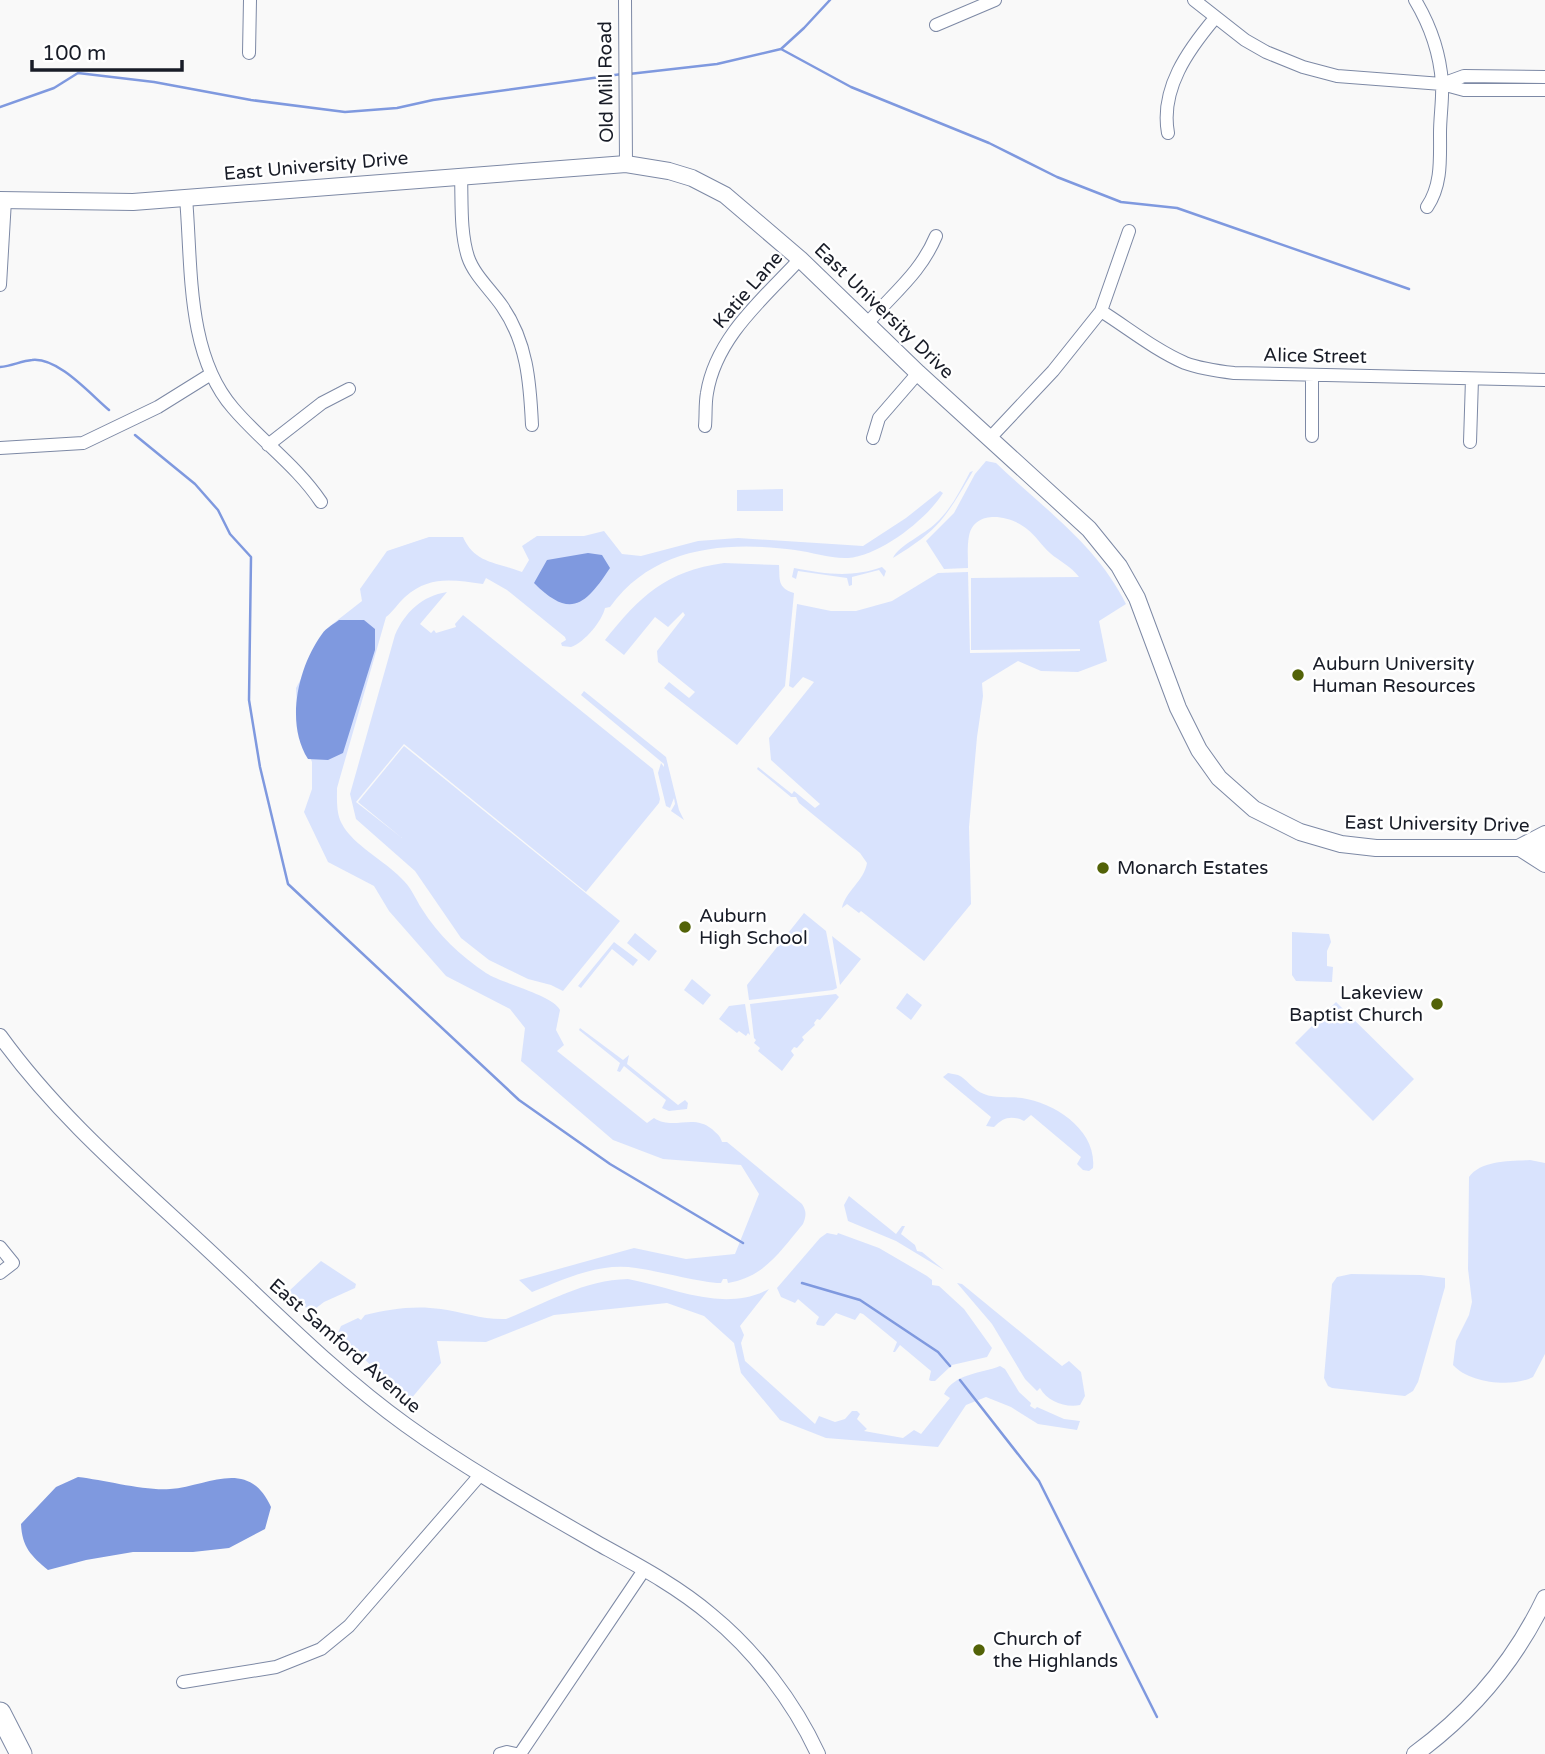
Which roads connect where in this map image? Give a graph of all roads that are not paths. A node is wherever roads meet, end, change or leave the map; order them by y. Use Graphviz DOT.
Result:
graph roads {
  1 [pos="250,0"];
  2 [pos="625,0"];
  3 [pos="995,0"];
  4 [pos="1194,0"];
  5 [pos="1415,0"];
  6 [pos="1216,18"];
  7 [pos="936,25"];
  8 [pos="250,53"];
  9 [pos="1545,77"];
  10 [pos="1442,84"];
  11 [pos="1545,90"];
  12 [pos="1168,133"];
  13 [pos="626,164"];
  14 [pos="461,176"];
  15 [pos="186,198"];
  16 [pos="2,200"];
  17 [pos="1427,207"];
  18 [pos="1129,232"];
  19 [pos="936,236"];
  20 [pos="800,259"];
  21 [pos="0,285"];
  22 [pos="1101,311"];
  23 [pos="867,324"];
  24 [pos="918,373"];
  25 [pos="211,374"];
  26 [pos="1311,375"];
  27 [pos="1472,379"];
  28 [pos="1545,380"];
  29 [pos="349,390"];
  30 [pos="532,425"];
  31 [pos="705,426"];
  32 [pos="1311,436"];
  33 [pos="873,438"];
  34 [pos="990,438"];
  35 [pos="1469,442"];
  36 [pos="268,445"];
  37 [pos="0,449"];
  38 [pos="321,502"];
  39 [pos="1545,832"];
  40 [pos="1518,847"];
  41 [pos="1545,848"];
  42 [pos="1545,864"];
  43 [pos="0,1036"];
  44 [pos="0,1247"];
  45 [pos="0,1273"];
  46 [pos="480,1475"];
  47 [pos="645,1570"];
  48 [pos="1545,1598"];
  49 [pos="183,1682"];
  50 [pos="0,1713"];
  51 [pos="21,1754"];
  52 [pos="500,1754"];
  53 [pos="518,1754"];
  54 [pos="818,1754"];
  55 [pos="1415,1754"];
  1 -- 8 [label="street"];
  2 -- 13 [label="street, Old Mill Road"];
  3 -- 7 [label="street"];
  4 -- 6 [label="street"];
  5 -- 10 [label="street"];
  6 -- 10 [label="street"];
  6 -- 12 [label="street"];
  9 -- 10 [label="street"];
  10 -- 11 [label="street"];
  10 -- 17 [label="street"];
  13 -- 14 [label="main road, East University Drive"];
  13 -- 20 [label="main road, East University Drive"];
  14 -- 15 [label="main road, East University Drive"];
  14 -- 30 [label="street"];
  15 -- 16 [label="main road, East University Drive"];
  15 -- 25 [label="street"];
  16 -- 21 [label="street"];
  18 -- 22 [label="street"];
  19 -- 23 [label="street"];
  20 -- 23 [label="main road, East University Drive"];
  20 -- 31 [label="street, Katie Lane"];
  22 -- 26 [label="street, Alice Street"];
  22 -- 34 [label="street"];
  23 -- 24 [label="main road, East University Drive"];
  24 -- 33 [label="street"];
  24 -- 34 [label="main road, East University Drive"];
  25 -- 36 [label="street"];
  25 -- 37 [label="street"];
  26 -- 27 [label="street, Alice Street"];
  26 -- 32 [label="street"];
  27 -- 28 [label="street, Alice Street"];
  27 -- 35 [label="street"];
  29 -- 36 [label="street"];
  34 -- 40 [label="main road, East University Drive"];
  36 -- 38 [label="street"];
  39 -- 40 [label="street"];
  40 -- 41 [label="main road, East University Drive"];
  40 -- 42 [label="main road"];
  43 -- 46 [label="street, East Samford Avenue"];
  44 -- 45 [label="street"];
  46 -- 47 [label="street, East Samford Avenue"];
  46 -- 49 [label="street"];
  47 -- 53 [label="street"];
  47 -- 54 [label="street, East Samford Avenue"];
  48 -- 55 [label="main road"];
  50 -- 51 [label="highway"];
  52 -- 53 [label="street"];
}
